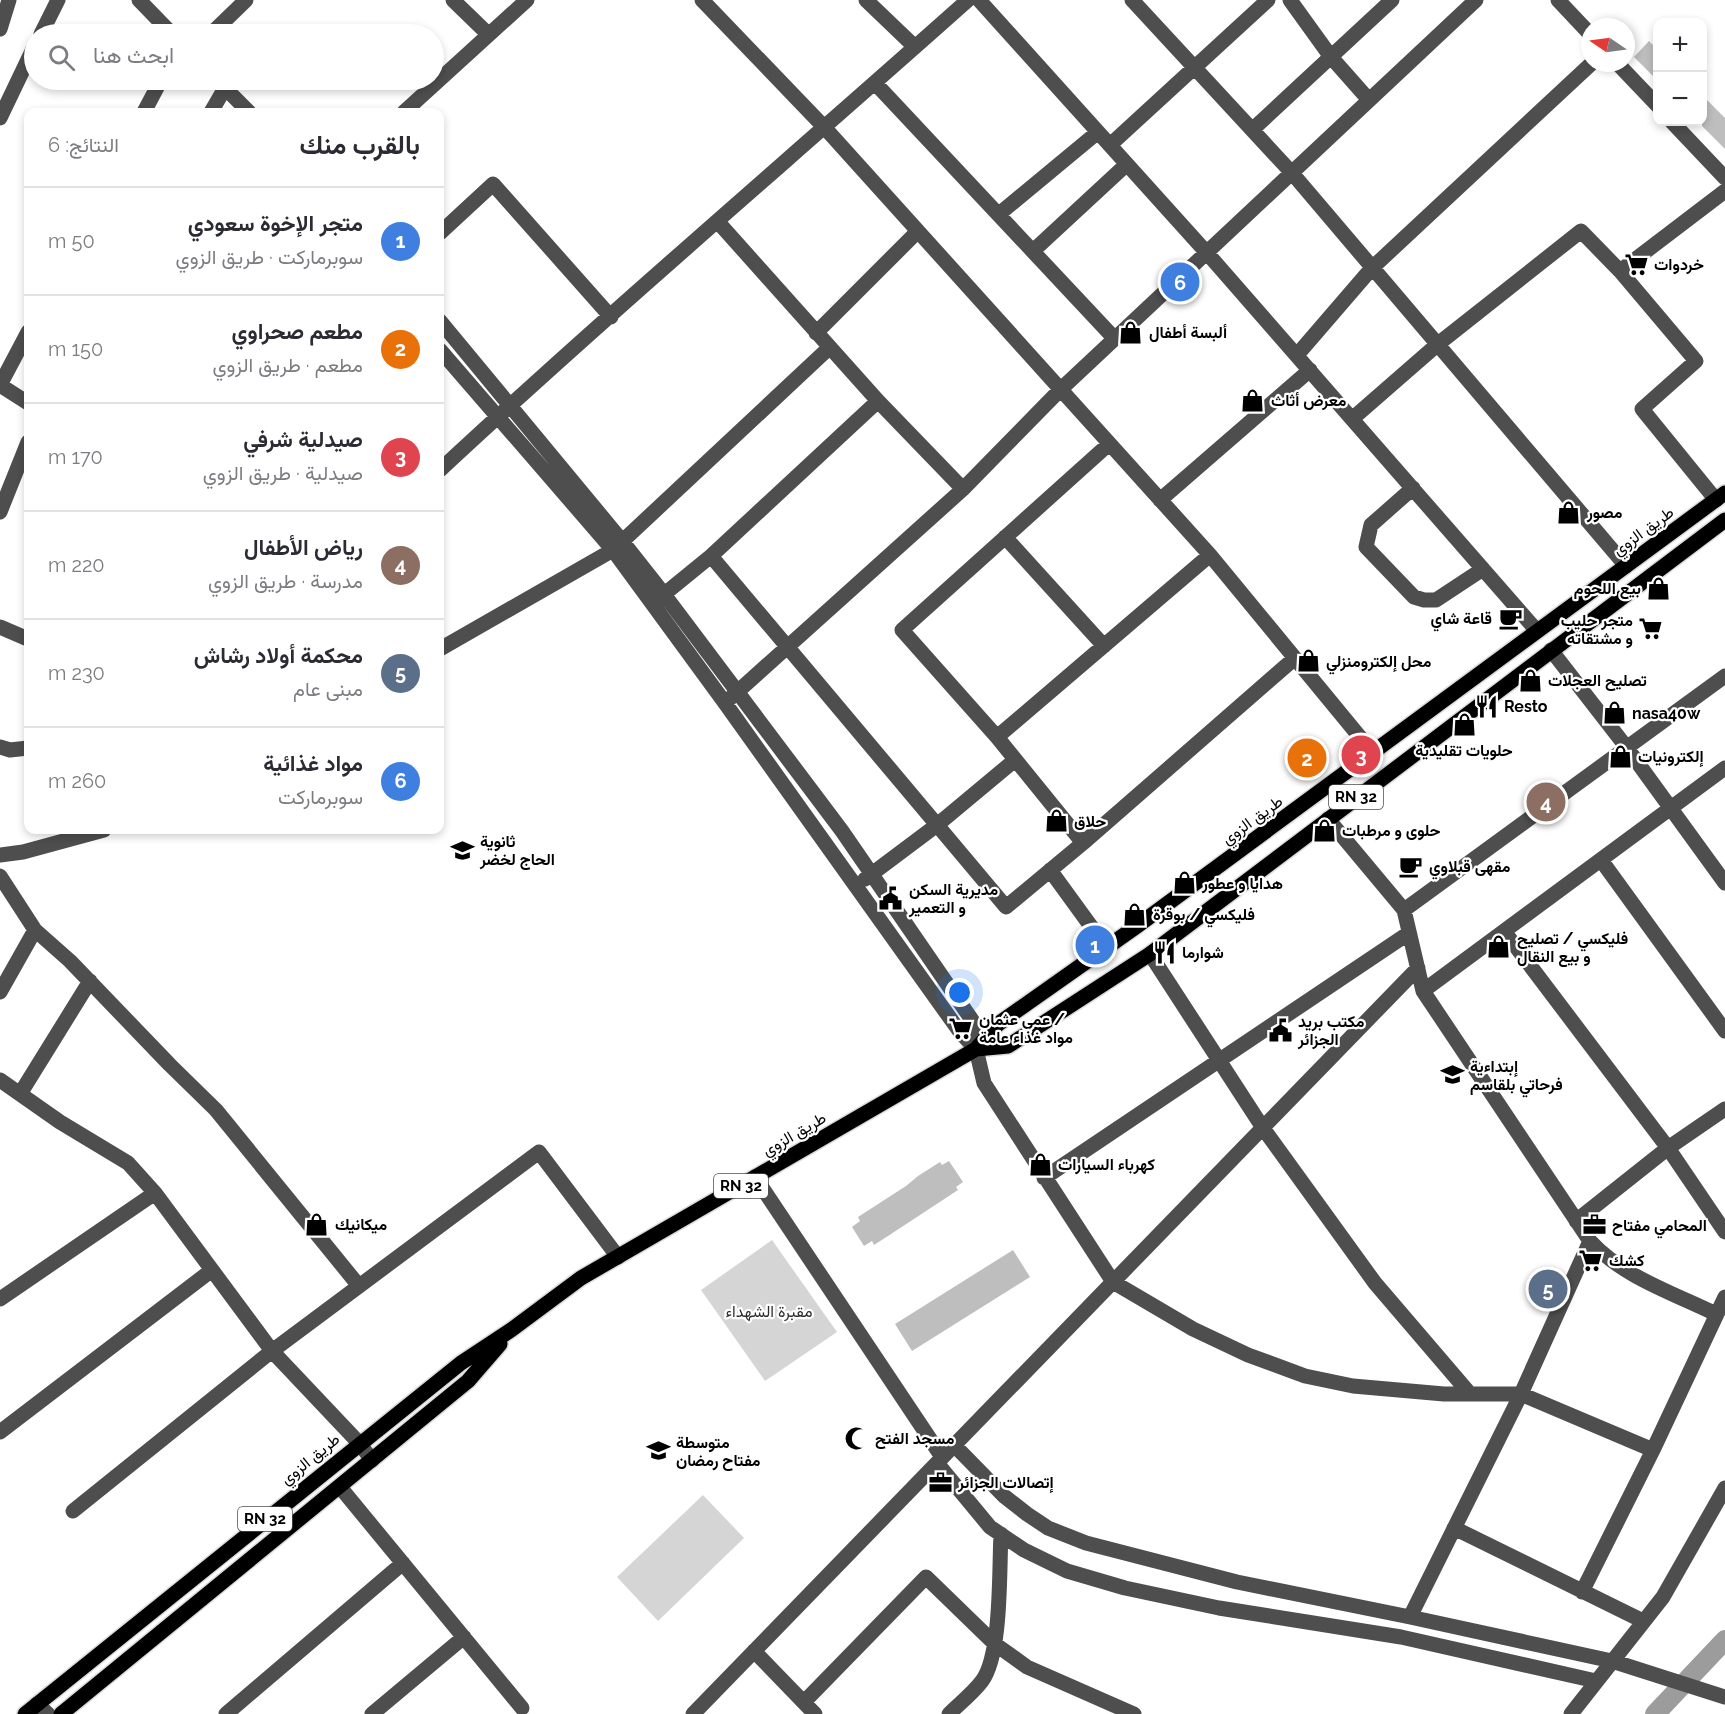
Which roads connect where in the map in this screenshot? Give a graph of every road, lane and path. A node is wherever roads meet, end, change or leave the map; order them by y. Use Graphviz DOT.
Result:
graph roads {
  1 [pos="9,0"];
  2 [pos="58,0"];
  3 [pos="139,0"];
  4 [pos="246,0"];
  5 [pos="453,0"];
  6 [pos="527,0"];
  7 [pos="702,0"];
  8 [pos="866,0"];
  9 [pos="968,0"];
  10 [pos="979,0"];
  11 [pos="1132,0"];
  12 [pos="1268,0"];
  13 [pos="1290,0"];
  14 [pos="1391,0"];
  15 [pos="1476,0"];
  16 [pos="1558,0"];
  17 [pos="46,24"];
  18 [pos="162,24"];
  19 [pos="221,24"];
  20 [pos="1581,24"];
  21 [pos="0,28"];
  22 [pos="488,34"];
  23 [pos="915,47"];
  24 [pos="1331,57"];
  25 [pos="24,68"];
  26 [pos="1195,68"];
  27 [pos="1582,72"];
  28 [pos="1626,72"];
  29 [pos="444,75"];
  30 [pos="876,83"];
  31 [pos="156,90"];
  32 [pos="219,90"];
  33 [pos="227,90"];
  34 [pos="428,90"];
  35 [pos="1369,100"];
  36 [pos="1653,101"];
  37 [pos="146,108"];
  38 [pos="212,108"];
  39 [pos="245,108"];
  40 [pos="408,108"];
  41 [pos="0,118"];
  42 [pos="1676,126"];
  43 [pos="825,128"];
  44 [pos="1252,130"];
  45 [pos="1098,132"];
  46 [pos="1110,145"];
  47 [pos="1127,164"];
  48 [pos="1292,173"];
  49 [pos="1725,178"];
  50 [pos="1725,191"];
  51 [pos="999,214"];
  52 [pos="718,222"];
  53 [pos="444,228"];
  54 [pos="918,231"];
  55 [pos="1033,251"];
  56 [pos="1207,253"];
  57 [pos="1372,268"];
  58 [pos="1620,271"];
  59 [pos="611,316"];
  60 [pos="444,326"];
  61 [pos="816,333"];
  62 [pos="1115,339"];
  63 [pos="24,340"];
  64 [pos="1438,344"];
  65 [pos="830,347"];
  66 [pos="444,355"];
  67 [pos="1297,356"];
  68 [pos="1310,370"];
  69 [pos="1060,390"];
  70 [pos="24,400"];
  71 [pos="878,401"];
  72 [pos="509,405"];
  73 [pos="497,417"];
  74 [pos="1352,419"];
  75 [pos="1109,444"];
  76 [pos="24,452"];
  77 [pos="444,466"];
  78 [pos="1413,488"];
  79 [pos="963,489"];
  80 [pos="1720,497"];
  81 [pos="1160,500"];
  82 [pos="0,512"];
  83 [pos="1725,520"];
  84 [pos="1005,537"];
  85 [pos="617,545"];
  86 [pos="1210,555"];
  87 [pos="711,556"];
  88 [pos="1626,566"];
  89 [pos="1483,569"];
  90 [pos="658,599"];
  91 [pos="0,627"];
  92 [pos="1537,631"];
  93 [pos="24,637"];
  94 [pos="1104,646"];
  95 [pos="444,647"];
  96 [pos="788,647"];
  97 [pos="1551,650"];
  98 [pos="1295,658"];
  99 [pos="1725,676"];
  100 [pos="737,692"];
  101 [pos="725,703"];
  102 [pos="997,737"];
  103 [pos="0,747"];
  104 [pos="24,748"];
  105 [pos="1626,748"];
  106 [pos="1373,753"];
  107 [pos="1015,760"];
  108 [pos="1725,768"];
  109 [pos="1671,808"];
  110 [pos="1328,819"];
  111 [pos="937,825"];
  112 [pos="89,834"];
  113 [pos="1083,843"];
  114 [pos="0,855"];
  115 [pos="1601,860"];
  116 [pos="1050,870"];
  117 [pos="872,875"];
  118 [pos="0,876"];
  119 [pos="1725,883"];
  120 [pos="855,885"];
  121 [pos="1404,910"];
  122 [pos="36,930"];
  123 [pos="1504,931"];
  124 [pos="1409,933"];
  125 [pos="1106,947"];
  126 [pos="1150,954"];
  127 [pos="1418,968"];
  128 [pos="90,981"];
  129 [pos="1424,991"];
  130 [pos="0,992"];
  131 [pos="1725,1031"];
  132 [pos="976,1049"];
  133 [pos="1219,1060"];
  134 [pos="0,1080"];
  135 [pos="20,1094"];
  136 [pos="1725,1109"];
  137 [pos="1263,1128"];
  138 [pos="1668,1148"];
  139 [pos="755,1178"];
  140 [pos="1044,1178"];
  141 [pos="154,1192"];
  142 [pos="1576,1221"];
  143 [pos="1725,1232"];
  144 [pos="1590,1241"];
  145 [pos="618,1257"];
  146 [pos="212,1270"];
  147 [pos="1113,1282"];
  148 [pos="358,1286"];
  149 [pos="1725,1297"];
  150 [pos="0,1299"];
  151 [pos="1716,1314"];
  152 [pos="511,1330"];
  153 [pos="272,1351"];
  154 [pos="1470,1394"];
  155 [pos="1521,1394"];
  156 [pos="0,1432"];
  157 [pos="359,1443"];
  158 [pos="954,1445"];
  159 [pos="1653,1450"];
  160 [pos="372,1460"];
  161 [pos="940,1460"];
  162 [pos="340,1487"];
  163 [pos="1725,1488"];
  164 [pos="73,1511"];
  165 [pos="1454,1528"];
  166 [pos="1001,1534"];
  167 [pos="403,1563"];
  168 [pos="1582,1592"];
  169 [pos="1410,1617"];
  170 [pos="1643,1621"];
  171 [pos="464,1637"];
  172 [pos="995,1644"];
  173 [pos="754,1651"];
  174 [pos="1612,1661"];
  175 [pos="1596,1681"];
  176 [pos="1725,1697"];
  177 [pos="804,1702"];
  178 [pos="522,1708"];
  179 [pos="42,1709"];
  180 [pos="25,1714"];
  181 [pos="61,1714"];
  182 [pos="226,1714"];
  183 [pos="372,1714"];
  184 [pos="693,1714"];
  185 [pos="815,1714"];
  186 [pos="949,1714"];
  187 [pos="1134,1714"];
  188 [pos="1571,1714"];
  1 -- 21 [label="street"];
  2 -- 17 [label="street"];
  3 -- 18 [label="street"];
  4 -- 19 [label="street"];
  5 -- 22 [label="street"];
  6 -- 22 [label="street"];
  7 -- 43 [label="street"];
  8 -- 23 [label="street"];
  9 -- 23 [label="street"];
  10 -- 45 [label="street"];
  11 -- 26 [label="street"];
  12 -- 26 [label="street"];
  13 -- 24 [label="street"];
  14 -- 24 [label="street"];
  15 -- 35 [label="street"];
  16 -- 20 [label="street"];
  22 -- 29 [label="street"];
  23 -- 30 [label="street"];
  24 -- 35 [label="street"];
  24 -- 44 [label="street"];
  25 -- 41 [label="street"];
  26 -- 44 [label="street"];
  26 -- 46 [label="street"];
  27 -- 57 [label="street"];
  28 -- 36 [label="street"];
  30 -- 43 [label="street"];
  30 -- 51 [label="street"];
  31 -- 37 [label="street"];
  32 -- 38 [label="street"];
  33 -- 39 [label="street"];
  34 -- 40 [label="street"];
  35 -- 48 [label="street"];
  42 -- 49 [label="street"];
  43 -- 52 [label="street"];
  43 -- 54 [label="street"];
  44 -- 48 [label="street"];
  45 -- 46 [label="street"];
  45 -- 51 [label="street"];
  46 -- 47 [label="street"];
  47 -- 55 [label="street"];
  47 -- 56 [label="street"];
  48 -- 56 [label="street"];
  48 -- 57 [label="street"];
  50 -- 58 [label="street"];
  51 -- 55 [label="street"];
  52 -- 59 [label="street"];
  52 -- 61 [label="street"];
  53 -- 59 [label="street"];
  54 -- 61 [label="street"];
  54 -- 69 [label="street"];
  55 -- 62 [label="street"];
  56 -- 62 [label="street"];
  56 -- 67 [label="street"];
  57 -- 64 [label="street"];
  57 -- 67 [label="street"];
  58 -- 64 [label="street"];
  58 -- 80 [label="street"];
  59 -- 72 [label="street"];
  60 -- 72 [label="street"];
  61 -- 65 [label="street"];
  62 -- 69 [label="street"];
  63 -- 70 [label="street"];
  64 -- 74 [label="street"];
  64 -- 88 [label="street"];
  65 -- 71 [label="street"];
  65 -- 85 [label="street"];
  66 -- 73 [label="street"];
  67 -- 68 [label="street"];
  68 -- 74 [label="street"];
  68 -- 81 [label="street"];
  69 -- 75 [label="street"];
  69 -- 79 [label="street"];
  71 -- 79 [label="street"];
  71 -- 87 [label="street"];
  72 -- 73 [label="street"];
  72 -- 85 [label="street"];
  73 -- 77 [label="street"];
  73 -- 85 [label="street"];
  74 -- 78 [label="street"];
  75 -- 81 [label="street"];
  75 -- 84 [label="street"];
  76 -- 82 [label="street"];
  78 -- 89 [label="street"];
  78 -- 89 [label="street"];
  79 -- 96 [label="street"];
  80 -- 88 [label="main road, طريق الزوي / RN 32"];
  81 -- 86 [label="street"];
  83 -- 97 [label="main road, طريق الزوي / RN 32"];
  84 -- 94 [label="street"];
  84 -- 102 [label="street"];
  85 -- 90 [label="street"];
  85 -- 95 [label="street"];
  86 -- 94 [label="street"];
  86 -- 98 [label="street"];
  87 -- 90 [label="street"];
  87 -- 96 [label="street"];
  88 -- 92 [label="main road, طريق الزوي / RN 32"];
  89 -- 92 [label="street"];
  90 -- 100 [label="street"];
  90 -- 101 [label="street"];
  91 -- 93 [label="street"];
  92 -- 106 [label="main road, طريق الزوي / RN 32"];
  94 -- 102 [label="street"];
  96 -- 100 [label="street"];
  96 -- 111 [label="street"];
  97 -- 105 [label="street"];
  97 -- 110 [label="main road, طريق الزوي / RN 32"];
  98 -- 106 [label="street"];
  98 -- 113 [label="street"];
  99 -- 105 [label="street"];
  100 -- 101 [label="street"];
  100 -- 117 [label="street"];
  101 -- 120 [label="street"];
  102 -- 107 [label="street"];
  103 -- 104 [label="street"];
  105 -- 109 [label="street"];
  105 -- 121 [label="street"];
  106 -- 125 [label="main road, طريق الزوي / RN 32"];
  107 -- 111 [label="street"];
  107 -- 113 [label="street"];
  108 -- 109 [label="street"];
  109 -- 115 [label="street"];
  109 -- 119 [label="street"];
  110 -- 121 [label="street"];
  110 -- 126 [label="main road, طريق الزوي / RN 32"];
  111 -- 116 [label="street"];
  111 -- 117 [label="street"];
  112 -- 114 [label="street"];
  113 -- 116 [label="street"];
  115 -- 123 [label="street"];
  115 -- 131 [label="street"];
  116 -- 125 [label="street"];
  117 -- 120 [label="street"];
  117 -- 132 [label="street"];
  118 -- 122 [label="street"];
  120 -- 132 [label="street"];
  121 -- 124 [label="street"];
  122 -- 128 [label="street"];
  122 -- 130 [label="street"];
  123 -- 129 [label="street"];
  123 -- 138 [label="street"];
  124 -- 127 [label="street"];
  124 -- 133 [label="street"];
  125 -- 132 [label="main road, طريق الزوي / RN 32"];
  126 -- 132 [label="main road, طريق الزوي / RN 32"];
  126 -- 133 [label="street"];
  127 -- 129 [label="street"];
  127 -- 137 [label="street"];
  128 -- 135 [label="street"];
  128 -- 148 [label="street"];
  129 -- 142 [label="street"];
  132 -- 139 [label="main road, طريق الزوي / RN 32"];
  132 -- 140 [label="street"];
  133 -- 137 [label="street"];
  133 -- 140 [label="street"];
  134 -- 135 [label="street"];
  135 -- 141 [label="street"];
  136 -- 138 [label="street"];
  137 -- 147 [label="street"];
  137 -- 154 [label="street"];
  138 -- 142 [label="street"];
  138 -- 143 [label="street"];
  139 -- 145 [label="main road, طريق الزوي / RN 32"];
  139 -- 161 [label="street"];
  140 -- 147 [label="street"];
  141 -- 146 [label="street"];
  141 -- 150 [label="street"];
  142 -- 144 [label="street"];
  144 -- 151 [label="street"];
  144 -- 155 [label="street"];
  145 -- 148 [label="street"];
  145 -- 152 [label="main road, طريق الزوي / RN 32"];
  146 -- 153 [label="street"];
  146 -- 156 [label="street"];
  147 -- 154 [label="street"];
  147 -- 158 [label="street"];
  148 -- 153 [label="street"];
  149 -- 151 [label="street"];
  151 -- 159 [label="street"];
  152 -- 157 [label="main road, طريق الزوي / RN 32"];
  152 -- 160 [label="main road, طريق الزوي / RN 32"];
  153 -- 157 [label="street"];
  153 -- 164 [label="street"];
  154 -- 155 [label="street"];
  155 -- 159 [label="street"];
  155 -- 165 [label="street"];
  157 -- 160 [label="street"];
  157 -- 179 [label="main road, طريق الزوي / RN 32"];
  158 -- 161 [label="street"];
  158 -- 169 [label="street"];
  159 -- 168 [label="street"];
  160 -- 162 [label="main road, طريق الزوي / RN 32"];
  161 -- 166 [label="street"];
  161 -- 173 [label="street"];
  162 -- 167 [label="street"];
  162 -- 181 [label="main road, طريق الزوي / RN 32"];
  163 -- 170 [label="street"];
  165 -- 168 [label="street"];
  165 -- 169 [label="street"];
  166 -- 172 [label="street"];
  166 -- 175 [label="street"];
  167 -- 171 [label="street"];
  167 -- 182 [label="street"];
  168 -- 170 [label="street"];
  169 -- 174 [label="street"];
  170 -- 174 [label="street"];
  171 -- 178 [label="street"];
  171 -- 183 [label="street"];
  172 -- 177 [label="street"];
  172 -- 186 [label="street"];
  172 -- 187 [label="street"];
  173 -- 177 [label="street"];
  173 -- 184 [label="street"];
  174 -- 175 [label="street"];
  174 -- 176 [label="street"];
  175 -- 188 [label="street"];
  177 -- 185 [label="street"];
  179 -- 180 [label="main road, طريق الزوي / RN 32"];
}
